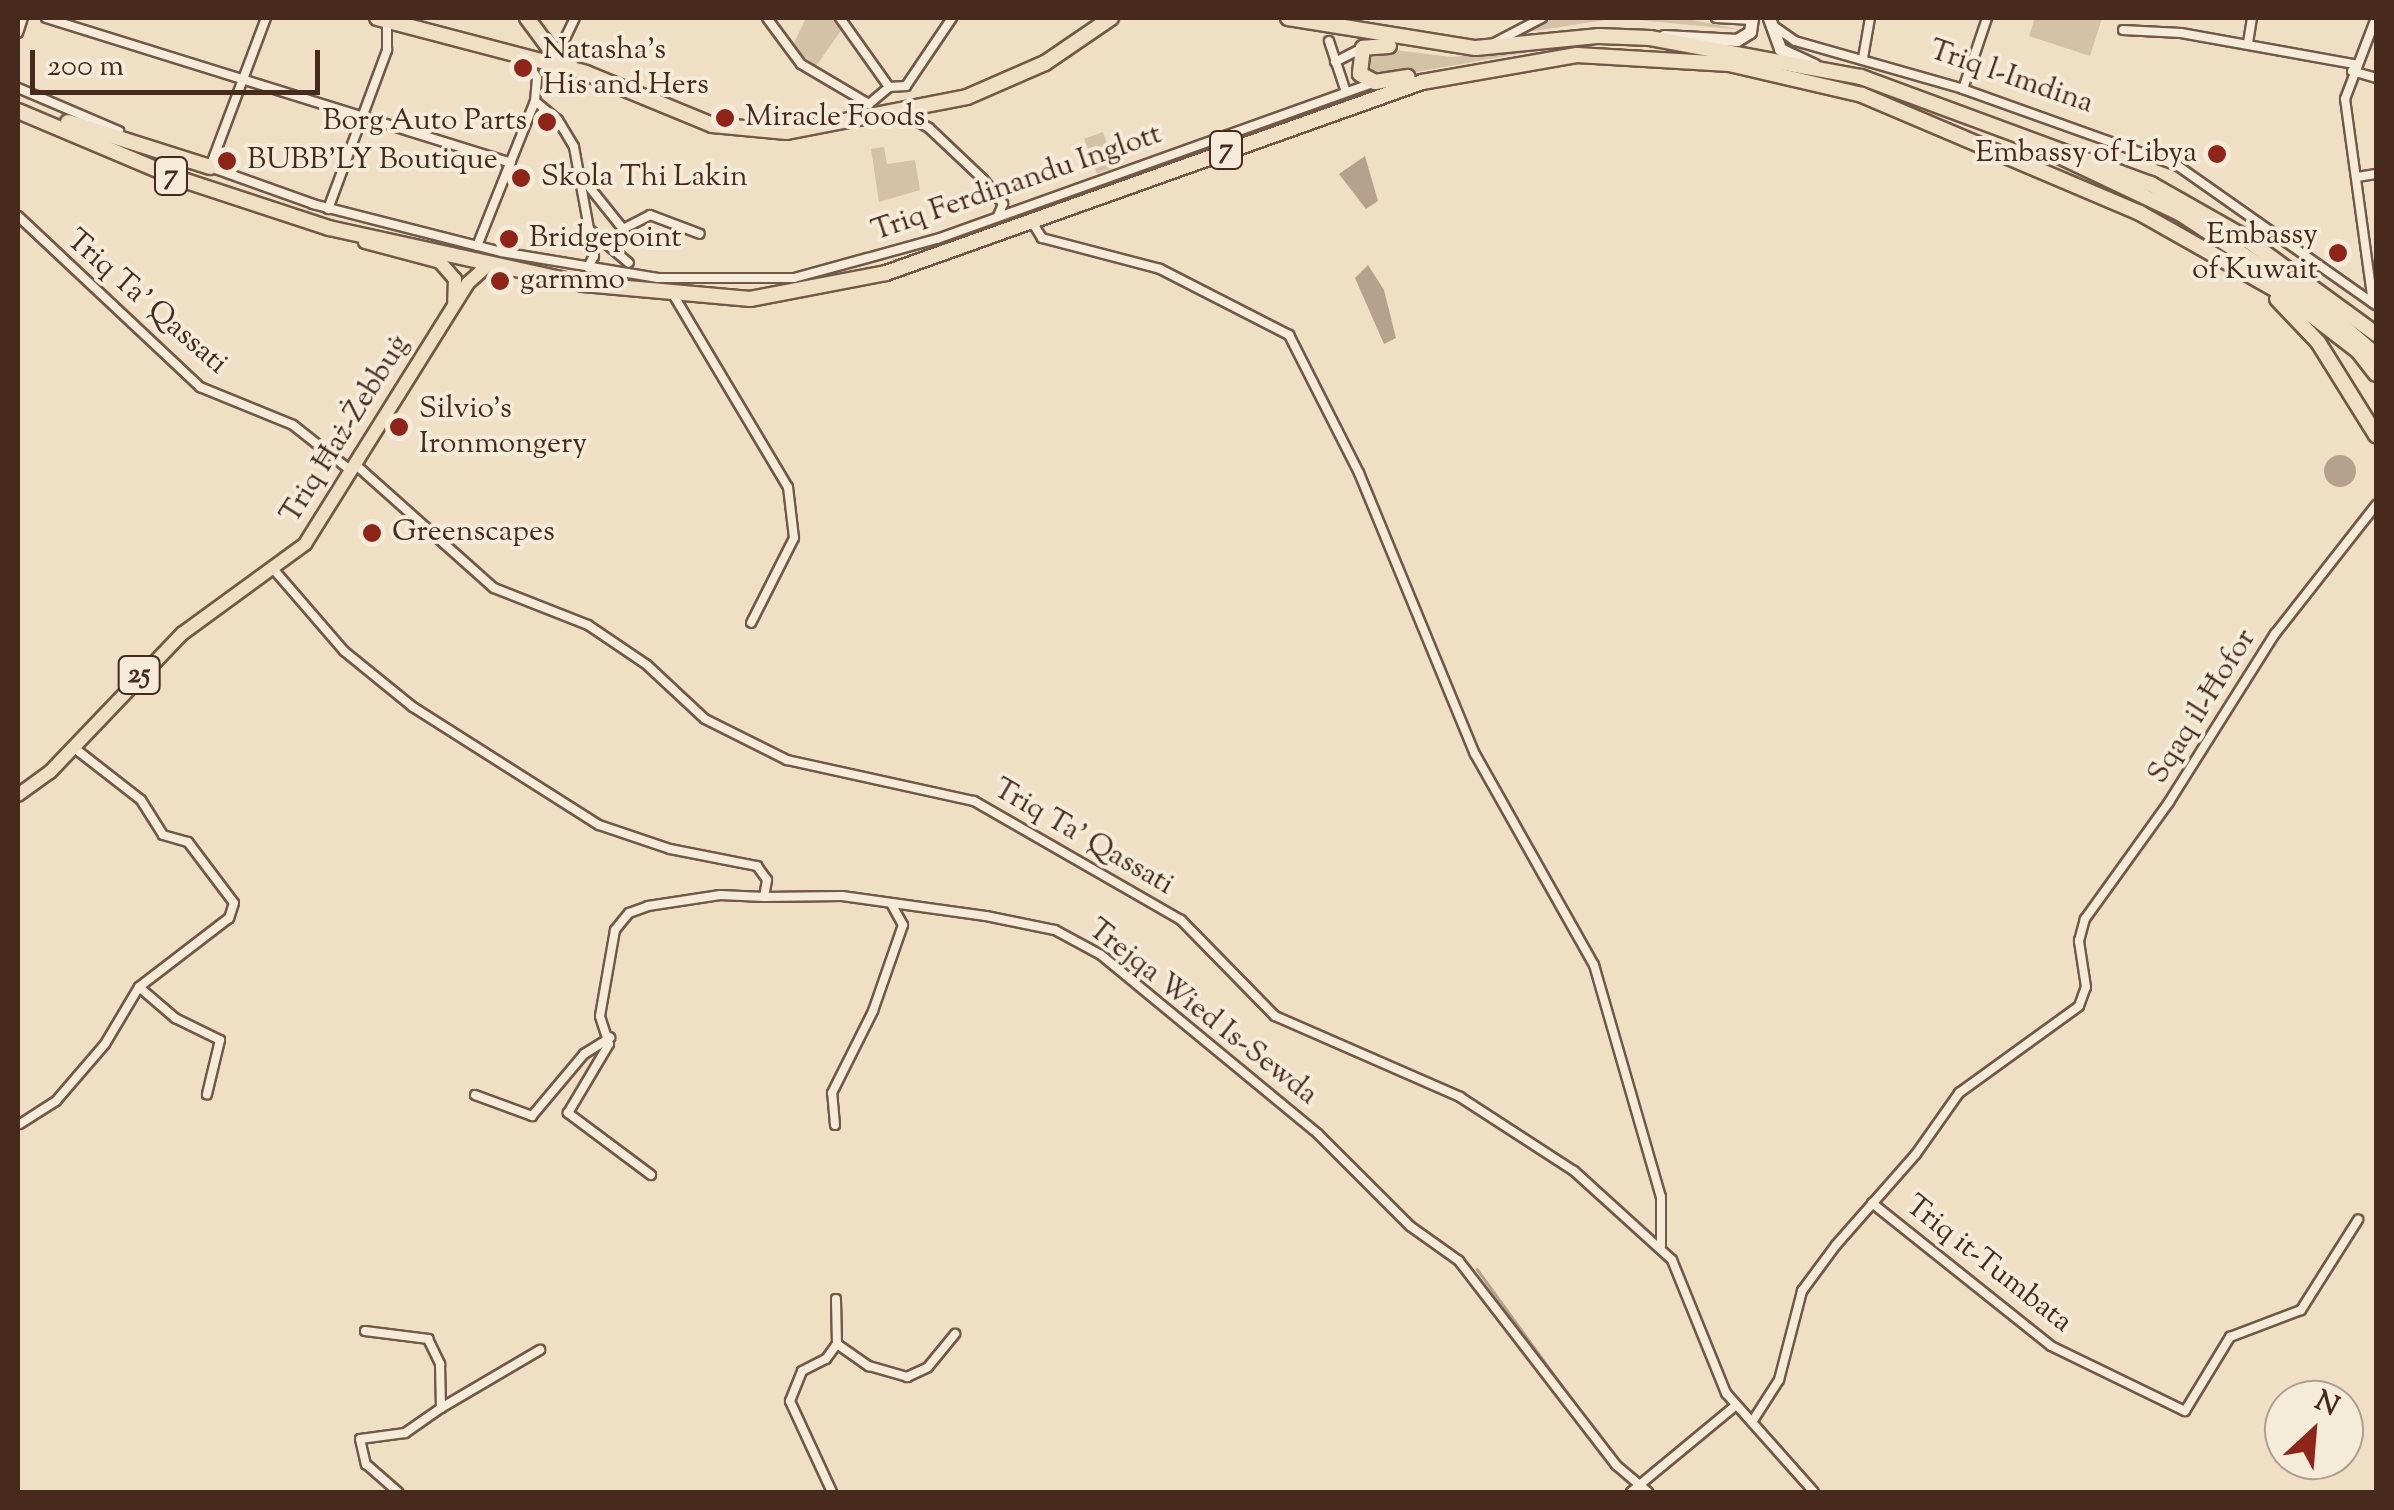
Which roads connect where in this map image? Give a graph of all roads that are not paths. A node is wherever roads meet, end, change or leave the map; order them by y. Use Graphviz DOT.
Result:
graph roads {
  1 [pos="23,18"];
  2 [pos="46,18"];
  3 [pos="266,18"];
  4 [pos="527,18"];
  5 [pos="575,18"];
  6 [pos="767,18"];
  7 [pos="840,18"];
  8 [pos="952,18"];
  9 [pos="1110,18"];
  10 [pos="1294,18"];
  11 [pos="1540,18"];
  12 [pos="1716,18"];
  13 [pos="1870,18"];
  14 [pos="1987,18"];
  15 [pos="2150,18"];
  16 [pos="2252,18"];
  17 [pos="2376,18"];
  18 [pos="386,19"];
  19 [pos="1752,19"];
  20 [pos="1769,19"];
  21 [pos="2123,30"];
  22 [pos="2148,30"];
  23 [pos="18,33"];
  24 [pos="1650,38"];
  25 [pos="1330,41"];
  26 [pos="2248,44"];
  27 [pos="1362,48"];
  28 [pos="1481,48"];
  29 [pos="1576,56"];
  30 [pos="556,57"];
  31 [pos="1862,58"];
  32 [pos="526,61"];
  33 [pos="1335,62"];
  34 [pos="1816,64"];
  35 [pos="2353,67"];
  36 [pos="583,72"];
  37 [pos="2376,78"];
  38 [pos="244,80"];
  39 [pos="1375,82"];
  40 [pos="889,87"];
  41 [pos="18,88"];
  42 [pos="1963,89"];
  43 [pos="1344,90"];
  44 [pos="535,100"];
  45 [pos="18,107"];
  46 [pos="900,112"];
  47 [pos="364,120"];
  48 [pos="2020,137"];
  49 [pos="511,163"];
  50 [pos="210,167"];
  51 [pos="2376,174"];
  52 [pos="2356,177"];
  53 [pos="583,179"];
  54 [pos="328,209"];
  55 [pos="18,216"];
  56 [pos="998,216"];
  57 [pos="1032,222"];
  58 [pos="329,228"];
  59 [pos="589,229"];
  60 [pos="623,229"];
  61 [pos="700,234"];
  62 [pos="610,242"];
  63 [pos="477,246"];
  64 [pos="2231,262"];
  65 [pos="629,263"];
  66 [pos="489,264"];
  67 [pos="588,268"];
  68 [pos="674,296"];
  69 [pos="2375,304"];
  70 [pos="451,310"];
  71 [pos="2376,334"];
  72 [pos="2376,356"];
  73 [pos="2376,374"];
  74 [pos="2376,435"];
  75 [pos="356,470"];
  76 [pos="2376,504"];
  77 [pos="275,571"];
  78 [pos="751,623"];
  79 [pos="73,747"];
  80 [pos="18,796"];
  81 [pos="764,897"];
  82 [pos="892,905"];
  83 [pos="138,987"];
  84 [pos="610,1038"];
  85 [pos="207,1094"];
  86 [pos="475,1095"];
  87 [pos="20,1124"];
  88 [pos="835,1124"];
  89 [pos="652,1175"];
  90 [pos="1872,1203"];
  91 [pos="2358,1220"];
  92 [pos="1661,1246"];
  93 [pos="836,1299"];
  94 [pos="366,1331"];
  95 [pos="955,1334"];
  96 [pos="837,1344"];
  97 [pos="540,1350"];
  98 [pos="1736,1405"];
  99 [pos="441,1408"];
  100 [pos="1752,1422"];
  101 [pos="1638,1481"];
  102 [pos="398,1492"];
  103 [pos="832,1492"];
  104 [pos="1631,1492"];
  105 [pos="1648,1492"];
  106 [pos="1814,1492"];
  1 -- 23 [label="street"];
  2 -- 38 [label="street"];
  3 -- 38 [label="street"];
  4 -- 30 [label="highway"];
  5 -- 30 [label="street"];
  6 -- 40 [label="street"];
  7 -- 40 [label="street"];
  8 -- 40 [label="street"];
  9 -- 46 [label="highway"];
  10 -- 28 [label="highway, Triq l-Imdina"];
  11 -- 28 [label="street"];
  12 -- 19 [label="street"];
  13 -- 31 [label="street"];
  14 -- 42 [label="street"];
  15 -- 22 [label="street"];
  16 -- 26 [label="street"];
  17 -- 35 [label="street"];
  18 -- 32 [label="highway"];
  18 -- 47 [label="street"];
  19 -- 24 [label="main road"];
  20 -- 31 [label="street, Triq l-Imdina"];
  20 -- 34 [label="main road"];
  21 -- 22 [label="street"];
  22 -- 26 [label="street"];
  24 -- 28 [label="highway, Triq l-Imdina"];
  24 -- 34 [label="highway, Triq l-Imdina"];
  25 -- 33 [label="street"];
  26 -- 35 [label="street"];
  27 -- 28 [label="highway"];
  27 -- 33 [label="street"];
  27 -- 39 [label="highway"];
  29 -- 39 [label="highway"];
  29 -- 57 [label="highway, 7"];
  29 -- 64 [label="highway, 7"];
  30 -- 36 [label="highway"];
  31 -- 42 [label="street, Triq l-Imdina"];
  32 -- 36 [label="highway"];
  32 -- 44 [label="street"];
  33 -- 43 [label="street"];
  34 -- 48 [label="highway, Triq l-Imdina"];
  35 -- 37 [label="street"];
  35 -- 52 [label="street"];
  36 -- 46 [label="highway"];
  38 -- 47 [label="street"];
  38 -- 50 [label="street"];
  39 -- 43 [label="street, Triq Ferdinandu Inglott"];
  41 -- 50 [label="street"];
  42 -- 69 [label="street, Triq l-Imdina"];
  43 -- 56 [label="street, Triq Ferdinandu Inglott"];
  44 -- 49 [label="street"];
  44 -- 53 [label="street"];
  45 -- 50 [label="highway"];
  45 -- 58 [label="highway, 7"];
  46 -- 56 [label="street"];
  47 -- 49 [label="street"];
  47 -- 54 [label="street"];
  48 -- 71 [label="highway, Triq l-Imdina"];
  48 -- 72 [label="highway, Triq l-Imdina"];
  49 -- 63 [label="street"];
  50 -- 54 [label="street"];
  51 -- 52 [label="street"];
  52 -- 69 [label="street"];
  53 -- 59 [label="street"];
  53 -- 60 [label="street"];
  54 -- 63 [label="street"];
  55 -- 75 [label="street, Triq Ta' Qassati"];
  56 -- 67 [label="street, Triq Ferdinandu Inglott"];
  57 -- 68 [label="highway, 7"];
  57 -- 92 [label="street"];
  58 -- 66 [label="highway, 7"];
  58 -- 70 [label="main road"];
  59 -- 62 [label="street"];
  59 -- 67 [label="street"];
  60 -- 61 [label="street"];
  60 -- 62 [label="street"];
  62 -- 65 [label="street"];
  63 -- 67 [label="street"];
  64 -- 73 [label="highway"];
  64 -- 74 [label="highway"];
  66 -- 68 [label="highway, 7"];
  66 -- 70 [label="main road, Triq Ħaż-Żebbuġ / 25"];
  68 -- 78 [label="street"];
  70 -- 75 [label="main road, Triq Ħaż-Żebbuġ / 25"];
  75 -- 77 [label="main road, Triq Ħaż-Żebbuġ / 25"];
  75 -- 92 [label="street, Triq Ta' Qassati"];
  76 -- 90 [label="street, Sqaq il-Ħofor"];
  77 -- 79 [label="main road, 25"];
  77 -- 81 [label="street"];
  79 -- 80 [label="main road, 25"];
  79 -- 83 [label="street"];
  81 -- 82 [label="street, Trejqa Wied Is-Sewda"];
  81 -- 84 [label="street, Trejqa Wied Is-Sewda"];
  82 -- 88 [label="street"];
  82 -- 101 [label="street, Trejqa Wied Is-Sewda"];
  83 -- 85 [label="street"];
  83 -- 87 [label="street"];
  84 -- 86 [label="street"];
  84 -- 89 [label="street"];
  90 -- 91 [label="street, Triq it-Tumbata"];
  90 -- 100 [label="street"];
  92 -- 98 [label="street"];
  93 -- 96 [label="street"];
  94 -- 99 [label="street"];
  95 -- 96 [label="street"];
  96 -- 103 [label="street"];
  97 -- 99 [label="street"];
  98 -- 100 [label="street"];
  98 -- 101 [label="street"];
  99 -- 102 [label="street"];
  100 -- 106 [label="street"];
  101 -- 104 [label="street"];
  101 -- 105 [label="street, Trejqa Wied Is-Sewda"];
}
